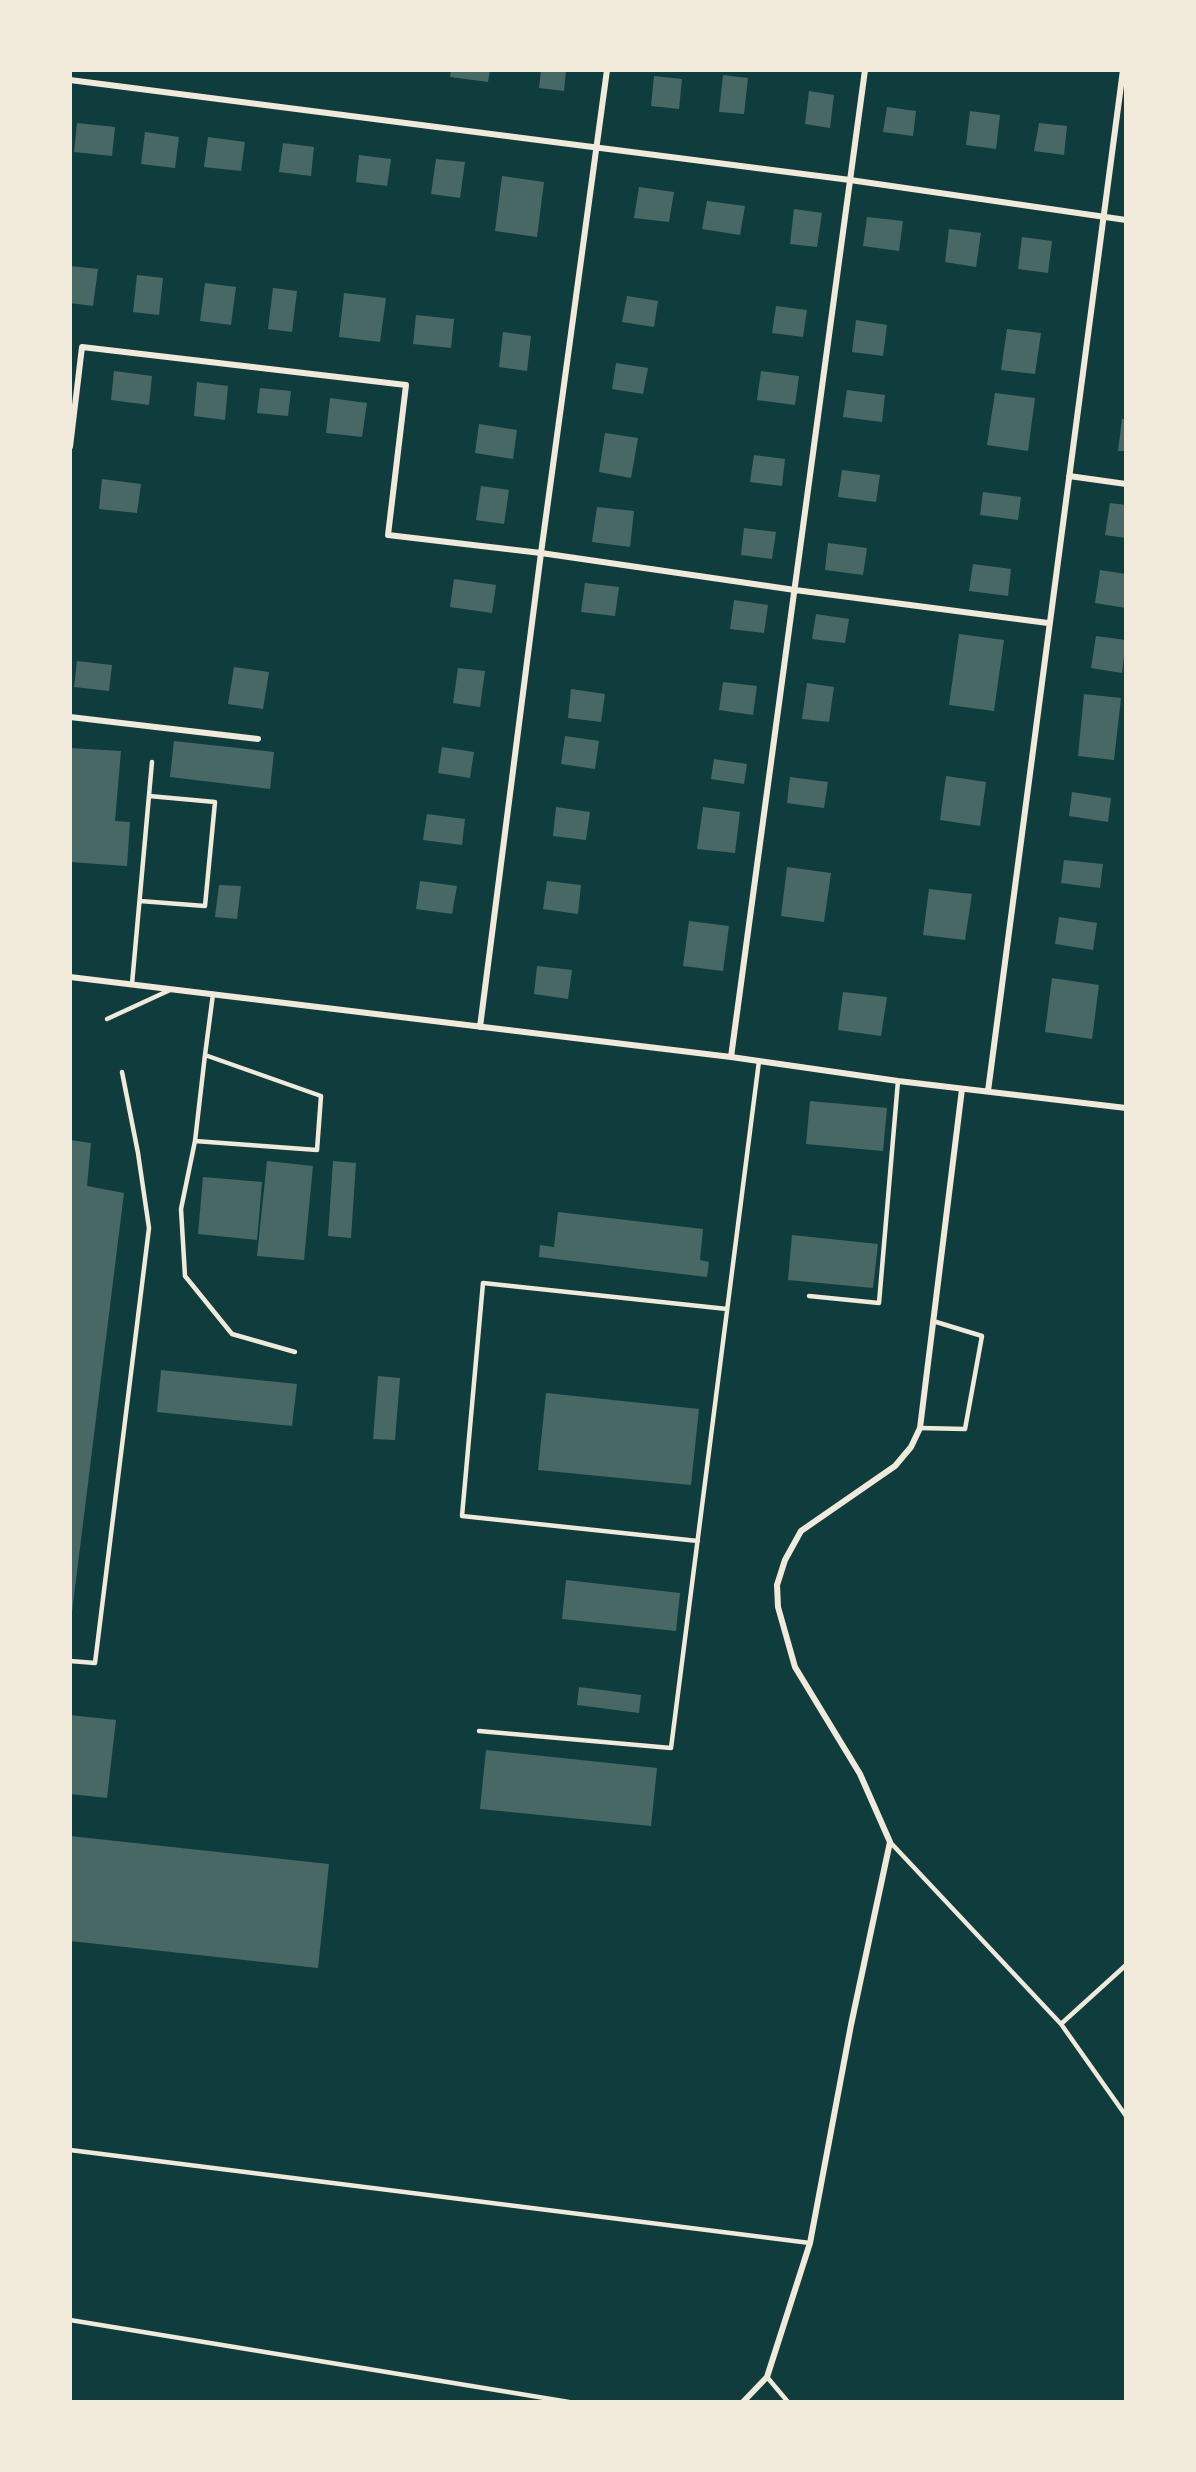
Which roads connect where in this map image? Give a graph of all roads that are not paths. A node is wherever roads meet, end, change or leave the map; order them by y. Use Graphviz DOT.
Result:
graph roads {
  1 [pos="607,70"];
  2 [pos="865,70"];
  3 [pos="1123,70"];
  4 [pos="70,80"];
  5 [pos="596,147"];
  6 [pos="850,180"];
  7 [pos="1103,217"];
  8 [pos="1125,220"];
  9 [pos="70,447"];
  10 [pos="1069,476"];
  11 [pos="1125,484"];
  12 [pos="541,553"];
  13 [pos="795,590"];
  14 [pos="1048,624"];
  15 [pos="70,717"];
  16 [pos="258,739"];
  17 [pos="152,762"];
  18 [pos="149,796"];
  19 [pos="140,901"];
  20 [pos="70,977"];
  21 [pos="132,984"];
  22 [pos="175,988"];
  23 [pos="213,994"];
  24 [pos="107,1019"];
  25 [pos="480,1027"];
  26 [pos="205,1055"];
  27 [pos="731,1057"];
  28 [pos="759,1061"];
  29 [pos="122,1072"];
  30 [pos="898,1082"];
  31 [pos="962,1089"];
  32 [pos="988,1091"];
  33 [pos="1125,1108"];
  34 [pos="195,1141"];
  35 [pos="808,1296"];
  36 [pos="727,1309"];
  37 [pos="933,1321"];
  38 [pos="295,1352"];
  39 [pos="920,1428"];
  40 [pos="698,1541"];
  41 [pos="70,1661"];
  42 [pos="479,1731"];
  43 [pos="890,1842"];
  44 [pos="1125,1965"];
  45 [pos="1061,2024"];
  46 [pos="1125,2116"];
  47 [pos="70,2150"];
  48 [pos="810,2243"];
  49 [pos="70,2320"];
  50 [pos="767,2377"];
  51 [pos="569,2402"];
  52 [pos="743,2402"];
  53 [pos="788,2402"];
  1 -- 5 [label="street"];
  2 -- 6 [label="street"];
  3 -- 7 [label="street"];
  4 -- 5 [label="street"];
  5 -- 6 [label="street"];
  5 -- 12 [label="street"];
  6 -- 7 [label="street"];
  6 -- 13 [label="street"];
  7 -- 8 [label="street"];
  7 -- 10 [label="street"];
  9 -- 12 [label="street"];
  10 -- 11 [label="street"];
  10 -- 14 [label="street"];
  12 -- 13 [label="street"];
  12 -- 25 [label="street"];
  13 -- 14 [label="street"];
  13 -- 27 [label="street"];
  14 -- 32 [label="street"];
  15 -- 16 [label="street"];
  17 -- 18 [label="lane"];
  18 -- 19 [label="lane"];
  18 -- 19 [label="lane"];
  19 -- 21 [label="lane"];
  20 -- 21 [label="street"];
  21 -- 22 [label="street"];
  22 -- 23 [label="street"];
  22 -- 24 [label="lane"];
  23 -- 25 [label="street"];
  23 -- 26 [label="lane"];
  25 -- 27 [label="street"];
  26 -- 34 [label="lane"];
  26 -- 34 [label="lane"];
  27 -- 28 [label="street"];
  28 -- 30 [label="street"];
  28 -- 36 [label="lane"];
  29 -- 41 [label="lane"];
  30 -- 31 [label="street"];
  30 -- 35 [label="lane"];
  31 -- 32 [label="street"];
  31 -- 37 [label="street"];
  32 -- 33 [label="street"];
  34 -- 38 [label="lane"];
  36 -- 40 [label="lane"];
  36 -- 40 [label="lane"];
  37 -- 39 [label="street"];
  37 -- 39 [label="lane"];
  39 -- 43 [label="street"];
  40 -- 42 [label="lane"];
  43 -- 45 [label="lane"];
  43 -- 48 [label="street"];
  44 -- 45 [label="lane"];
  45 -- 46 [label="lane"];
  47 -- 48 [label="lane"];
  48 -- 50 [label="street"];
  49 -- 51 [label="lane"];
  50 -- 52 [label="street"];
  50 -- 53 [label="lane"];
}
